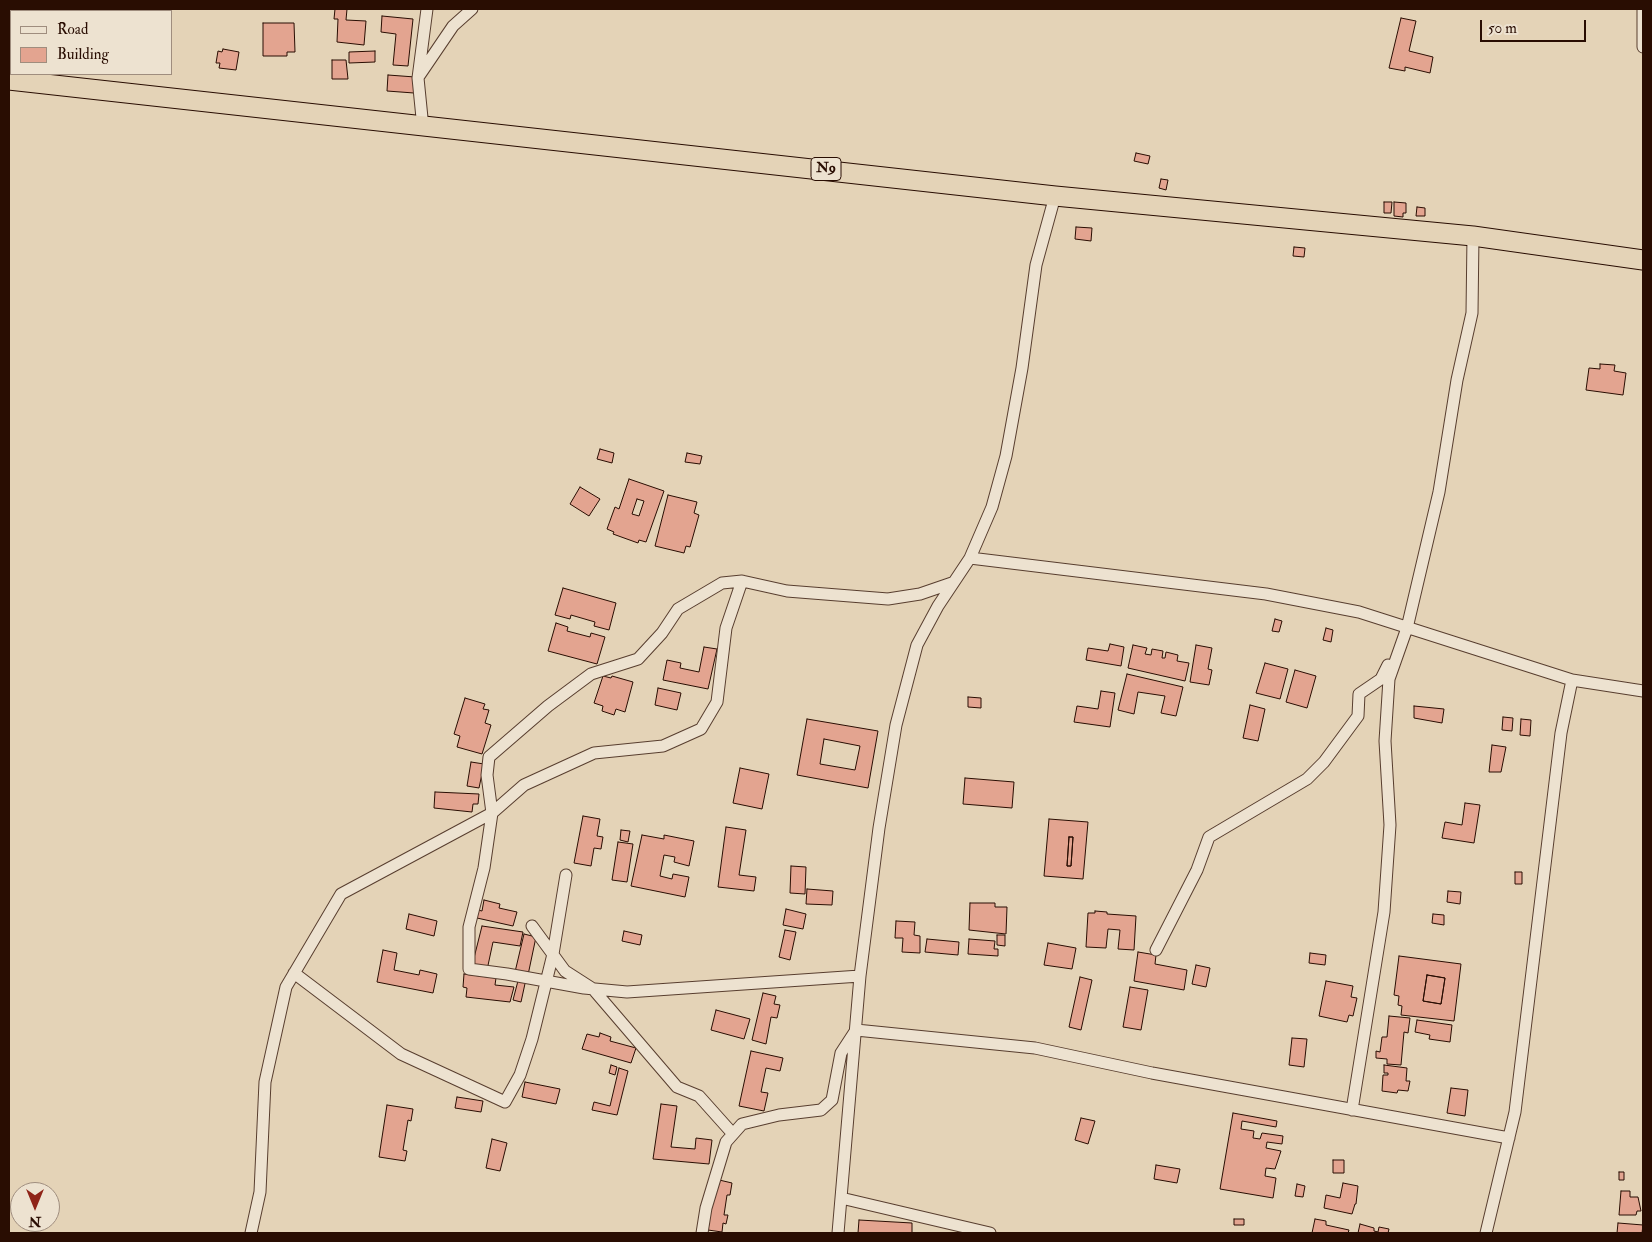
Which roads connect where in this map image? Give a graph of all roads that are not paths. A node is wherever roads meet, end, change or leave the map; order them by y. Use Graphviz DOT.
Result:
graph roads {
  1 [pos="426,9"];
  2 [pos="472,9"];
  3 [pos="1643,9"];
  4 [pos="1643,47"];
  5 [pos="418,78"];
  6 [pos="38,79"];
  7 [pos="9,80"];
  8 [pos="423,128"];
  9 [pos="1055,196"];
  10 [pos="1473,236"];
  11 [pos="1643,260"];
  12 [pos="970,558"];
  13 [pos="742,581"];
  14 [pos="952,583"];
  15 [pos="1407,628"];
  16 [pos="1572,680"];
  17 [pos="1643,691"];
  18 [pos="492,813"];
  19 [pos="566,875"];
  20 [pos="532,926"];
  21 [pos="1156,950"];
  22 [pos="553,954"];
  23 [pos="294,973"];
  24 [pos="860,976"];
  25 [pos="547,981"];
  26 [pos="593,989"];
  27 [pos="856,1030"];
  28 [pos="1352,1110"];
  29 [pos="733,1134"];
  30 [pos="1509,1138"];
  31 [pos="841,1198"];
  32 [pos="251,1233"];
  33 [pos="702,1233"];
  34 [pos="838,1233"];
  35 [pos="984,1233"];
  36 [pos="1486,1233"];
  1 -- 5 [label="street"];
  2 -- 5 [label="street"];
  3 -- 4 [label="street"];
  5 -- 8 [label="street"];
  6 -- 7 [label="highway, N9"];
  6 -- 8 [label="highway, N9"];
  8 -- 9 [label="highway, N9"];
  9 -- 10 [label="highway, N9"];
  9 -- 12 [label="street"];
  10 -- 11 [label="highway, N9"];
  10 -- 15 [label="street"];
  12 -- 14 [label="street"];
  12 -- 15 [label="street"];
  13 -- 14 [label="street"];
  13 -- 18 [label="street"];
  13 -- 18 [label="street"];
  14 -- 24 [label="street"];
  15 -- 16 [label="street"];
  15 -- 21 [label="street"];
  15 -- 28 [label="street"];
  16 -- 17 [label="street"];
  16 -- 30 [label="street"];
  18 -- 23 [label="street"];
  18 -- 25 [label="street"];
  19 -- 22 [label="street"];
  20 -- 22 [label="street"];
  22 -- 25 [label="street"];
  22 -- 26 [label="street"];
  23 -- 25 [label="street"];
  23 -- 32 [label="street"];
  24 -- 26 [label="street"];
  24 -- 27 [label="street"];
  25 -- 26 [label="street"];
  26 -- 29 [label="street"];
  27 -- 28 [label="street"];
  27 -- 29 [label="street"];
  27 -- 31 [label="street"];
  28 -- 30 [label="street"];
  29 -- 33 [label="street"];
  30 -- 36 [label="street"];
  31 -- 34 [label="street"];
  31 -- 35 [label="street"];
}
